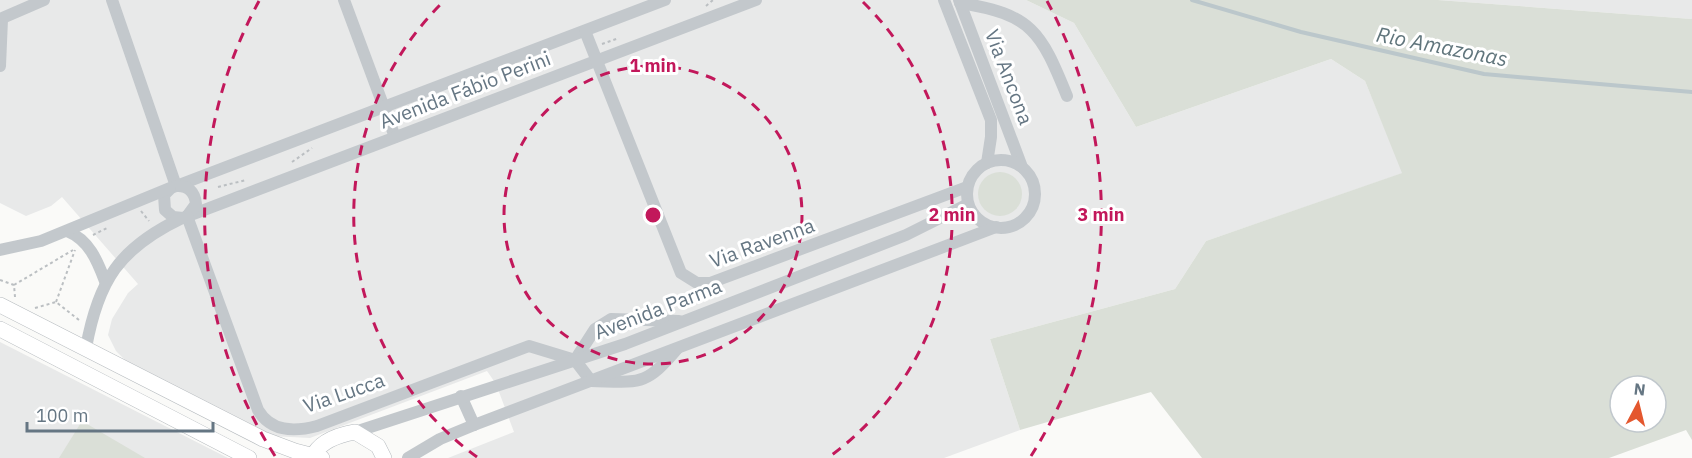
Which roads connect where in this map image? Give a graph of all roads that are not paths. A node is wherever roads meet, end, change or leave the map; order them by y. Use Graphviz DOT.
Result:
graph roads {
  1 [pos="44,0"];
  2 [pos="112,0"];
  3 [pos="344,0"];
  4 [pos="666,0"];
  5 [pos="756,0"];
  6 [pos="944,0"];
  7 [pos="960,1"];
  8 [pos="1,19"];
  9 [pos="585,31"];
  10 [pos="597,60"];
  11 [pos="0,66"];
  12 [pos="1067,96"];
  13 [pos="384,107"];
  14 [pos="395,137"];
  15 [pos="987,163"];
  16 [pos="1022,167"];
  17 [pos="174,187"];
  18 [pos="967,188"];
  19 [pos="968,204"];
  20 [pos="185,217"];
  21 [pos="996,227"];
  22 [pos="67,231"];
  23 [pos="0,250"];
  24 [pos="105,280"];
  25 [pos="0,306"];
  26 [pos="683,321"];
  27 [pos="0,329"];
  28 [pos="86,348"];
  29 [pos="677,348"];
  30 [pos="575,360"];
  31 [pos="591,381"];
  32 [pos="461,396"];
  33 [pos="474,425"];
  34 [pos="355,432"];
  35 [pos="315,457"];
  36 [pos="249,458"];
  37 [pos="384,458"];
  38 [pos="408,458"];
  1 -- 8 [label="street"];
  2 -- 17 [label="street"];
  3 -- 13 [label="street"];
  4 -- 9 [label="street, Avenida Fábio Perini"];
  5 -- 10 [label="street, Avenida Fábio Perini"];
  6 -- 15 [label="street, Via Ancona"];
  7 -- 12 [label="street"];
  7 -- 16 [label="street, Via Ancona"];
  8 -- 11 [label="street"];
  9 -- 10 [label="street, Via Ravenna"];
  9 -- 13 [label="street, Avenida Fábio Perini"];
  10 -- 14 [label="street, Avenida Fábio Perini"];
  10 -- 18 [label="street, Via Ravenna"];
  13 -- 14 [label="street"];
  13 -- 17 [label="street, Avenida Fábio Perini"];
  14 -- 20 [label="street, Avenida Fábio Perini"];
  15 -- 16 [label="street"];
  15 -- 18 [label="street"];
  16 -- 21 [label="street"];
  17 -- 20 [label="street"];
  17 -- 20 [label="street"];
  17 -- 22 [label="street, Avenida Fábio Perini"];
  18 -- 19 [label="street"];
  19 -- 21 [label="street"];
  19 -- 26 [label="street, Avenida Parma"];
  20 -- 24 [label="street, Avenida Fábio Perini"];
  20 -- 30 [label="street, Via Lucca"];
  21 -- 29 [label="street"];
  22 -- 23 [label="street, Avenida Fábio Perini"];
  22 -- 24 [label="street"];
  24 -- 28 [label="street, Avenida Fábio Perini"];
  25 -- 28 [label="main road"];
  26 -- 30 [label="street, Avenida Parma"];
  26 -- 30 [label="street"];
  27 -- 36 [label="main road"];
  28 -- 35 [label="main road"];
  29 -- 31 [label="street"];
  29 -- 31 [label="street"];
  30 -- 31 [label="street"];
  30 -- 32 [label="street, Avenida Parma"];
  31 -- 33 [label="street"];
  32 -- 33 [label="street"];
  32 -- 34 [label="street, Avenida Parma"];
  33 -- 38 [label="street"];
  34 -- 35 [label="main road"];
  34 -- 37 [label="main road"];
}
